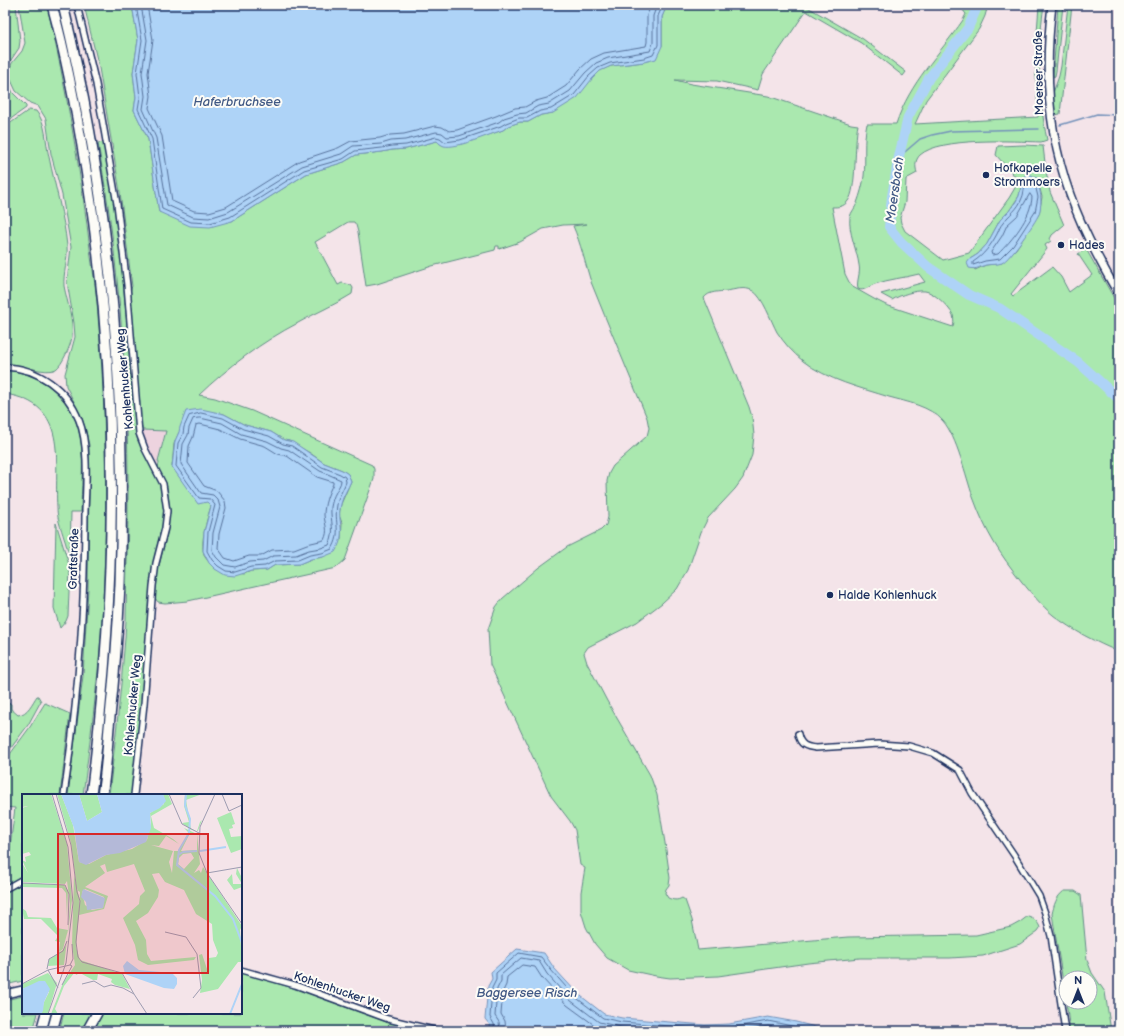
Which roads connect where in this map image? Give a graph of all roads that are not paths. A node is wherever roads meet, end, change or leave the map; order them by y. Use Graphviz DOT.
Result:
graph roads {
  1 [pos="52,5"];
  2 [pos="63,5"];
  3 [pos="77,5"];
  4 [pos="1052,5"];
  5 [pos="1117,288"];
  6 [pos="1119,294"];
  7 [pos="5,367"];
  8 [pos="798,734"];
  9 [pos="64,794"];
  10 [pos="91,794"];
  11 [pos="103,794"];
  12 [pos="134,794"];
  13 [pos="22,880"];
  14 [pos="5,889"];
  15 [pos="242,970"];
  16 [pos="22,990"];
  17 [pos="5,994"];
  18 [pos="46,1014"];
  19 [pos="57,1014"];
  20 [pos="96,1014"];
  21 [pos="42,1028"];
  22 [pos="52,1031"];
  23 [pos="87,1031"];
  24 [pos="438,1031"];
  25 [pos="1065,1031"];
  1 -- 10 [label="highway"];
  2 -- 11 [label="highway"];
  3 -- 12 [label="street, Kohlenhucker Weg"];
  4 -- 5 [label="main road, Moerser Straße"];
  5 -- 6 [label="main road, Moerser Straße"];
  7 -- 9 [label="street, Graftstraße"];
  8 -- 25 [label="street"];
  13 -- 14 [label="street"];
  15 -- 24 [label="street, Kohlenhucker Weg"];
  16 -- 17 [label="main road"];
  18 -- 21 [label="highway"];
  19 -- 22 [label="highway"];
  20 -- 23 [label="highway"];
}
